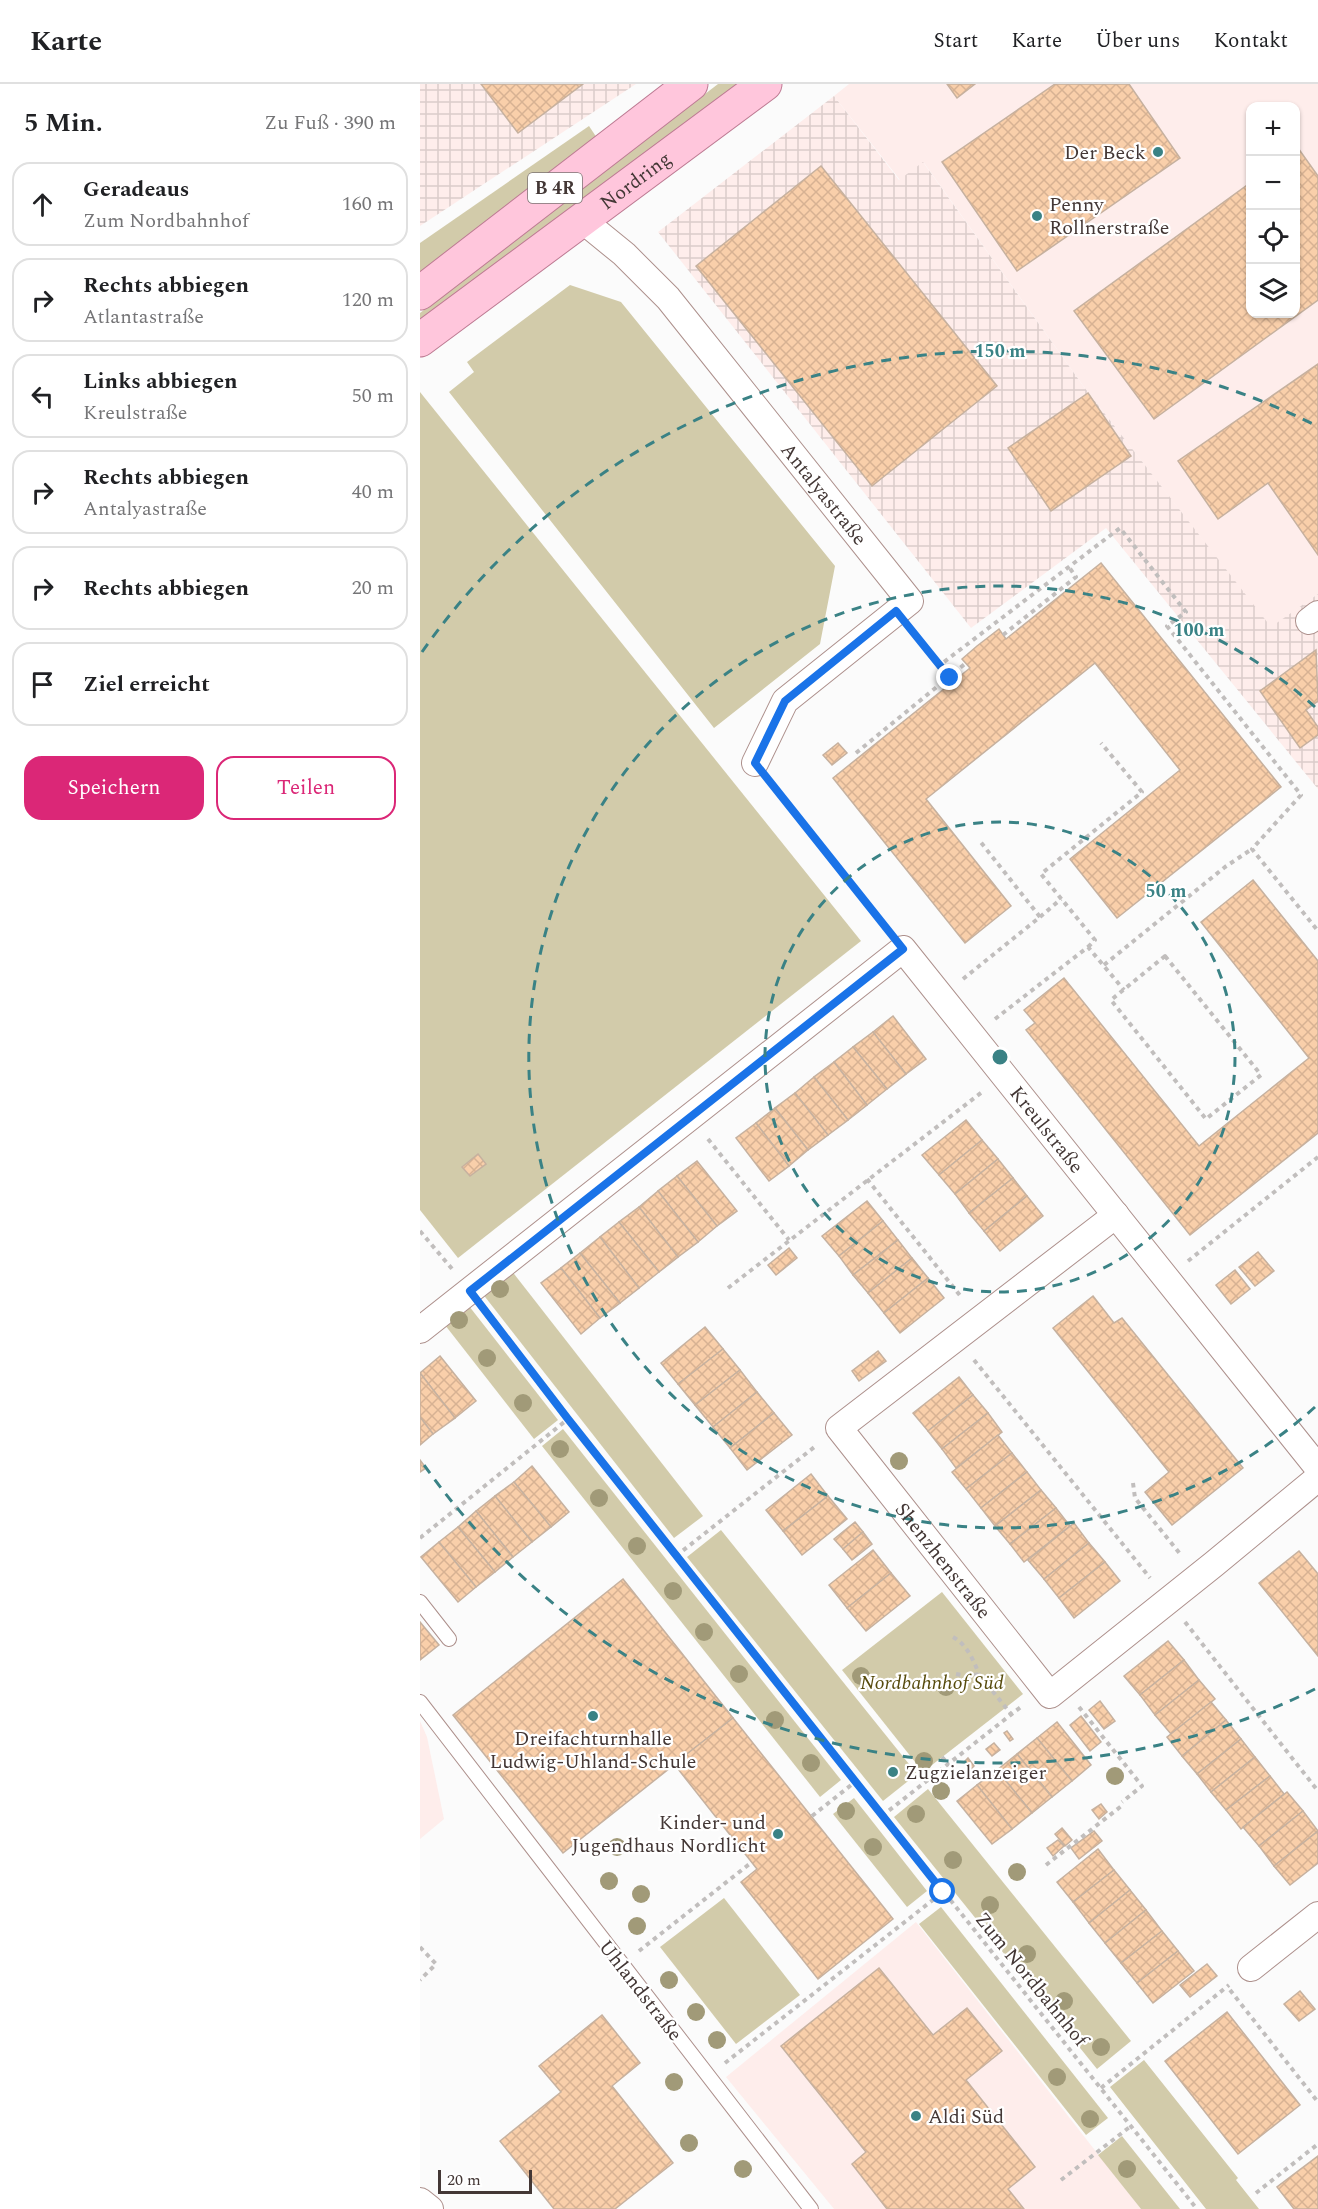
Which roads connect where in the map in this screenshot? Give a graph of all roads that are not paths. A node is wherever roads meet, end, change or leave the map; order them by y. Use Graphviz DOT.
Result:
graph roads {
  1 [pos="691,84"];
  2 [pos="765,84"];
  3 [pos="581,219"];
  4 [pos="420,293"];
  5 [pos="420,340"];
  6 [pos="755,763"];
  7 [pos="1116,1215"];
  8 [pos="420,1330"];
  9 [pos="1318,1468"];
  10 [pos="1318,1478"];
  11 [pos="420,1602"];
  12 [pos="449,1639"];
  13 [pos="420,1702"];
  14 [pos="1318,1915"];
  15 [pos="1251,1968"];
  16 [pos="420,2201"];
  17 [pos="430,2209"];
  18 [pos="811,2209"];
  1 -- 4 [label="main road, Nordring / B 4R"];
  2 -- 3 [label="main road, Nordring / B 4R"];
  3 -- 5 [label="main road, Nordring / B 4R"];
  3 -- 6 [label="street, Antalyastraße"];
  7 -- 8 [label="street, Kreulstraße"];
  7 -- 9 [label="street, Kreulstraße"];
  7 -- 10 [label="street, Shenzhenstraße"];
  11 -- 12 [label="lane"];
  13 -- 18 [label="lane, Uhlandstraße"];
  14 -- 15 [label="street"];
  16 -- 17 [label="street"];
}
